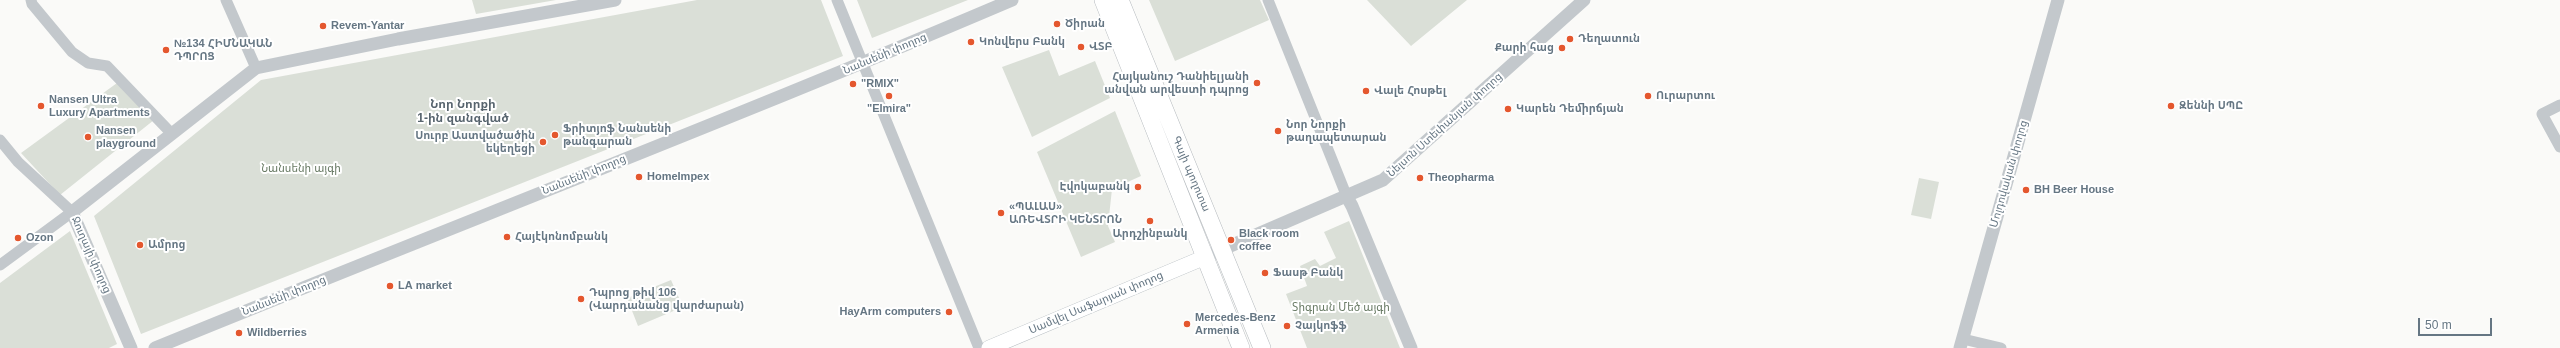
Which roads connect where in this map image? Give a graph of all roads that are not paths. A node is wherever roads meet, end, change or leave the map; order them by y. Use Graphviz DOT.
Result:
graph roads {
  1 [pos="31,0"];
  2 [pos="226,0"];
  3 [pos="615,0"];
  4 [pos="837,0"];
  5 [pos="1012,0"];
  6 [pos="1102,0"];
  7 [pos="1120,0"];
  8 [pos="1268,0"];
  9 [pos="1584,0"];
  10 [pos="2058,0"];
  11 [pos="862,63"];
  12 [pos="256,68"];
  13 [pos="2560,105"];
  14 [pos="172,134"];
  15 [pos="0,140"];
  16 [pos="2560,147"];
  17 [pos="1347,197"];
  18 [pos="72,212"];
  19 [pos="1222,250"];
  20 [pos="1203,258"];
  21 [pos="0,265"];
  22 [pos="1962,343"];
  23 [pos="131,348"];
  24 [pos="155,348"];
  25 [pos="978,348"];
  26 [pos="989,348"];
  27 [pos="1241,348"];
  28 [pos="1262,348"];
  29 [pos="1411,348"];
  30 [pos="2001,348"];
  1 -- 14 [label="street"];
  2 -- 12 [label="street"];
  3 -- 12 [label="street"];
  4 -- 11 [label="street"];
  5 -- 11 [label="street, Նանսենի փողոց"];
  6 -- 20 [label="main road, Գայի պողոտա"];
  7 -- 19 [label="main road, Գայի պողոտա"];
  8 -- 17 [label="street"];
  9 -- 17 [label="street, Նելսոն Ստեփանյան փողոց"];
  10 -- 22 [label="street, Մոլդովական փողոց"];
  11 -- 24 [label="street, Նանսենի փողոց"];
  11 -- 25 [label="street"];
  12 -- 14 [label="street"];
  13 -- 16 [label="street"];
  14 -- 18 [label="street"];
  15 -- 18 [label="street, Ջուղայի փողոց"];
  17 -- 19 [label="street, Նելսոն Ստեփանյան փողոց"];
  17 -- 29 [label="street"];
  18 -- 21 [label="street"];
  18 -- 23 [label="street, Ջուղայի փողոց"];
  19 -- 20 [label="street, Նելսոն Ստեփանյան փողոց"];
  19 -- 28 [label="main road, Գայի պողոտա"];
  20 -- 26 [label="main road, Սամվել Սաֆարյան փողոց"];
  20 -- 27 [label="main road, Գայի պողոտա"];
  22 -- 30 [label="street"];
}
